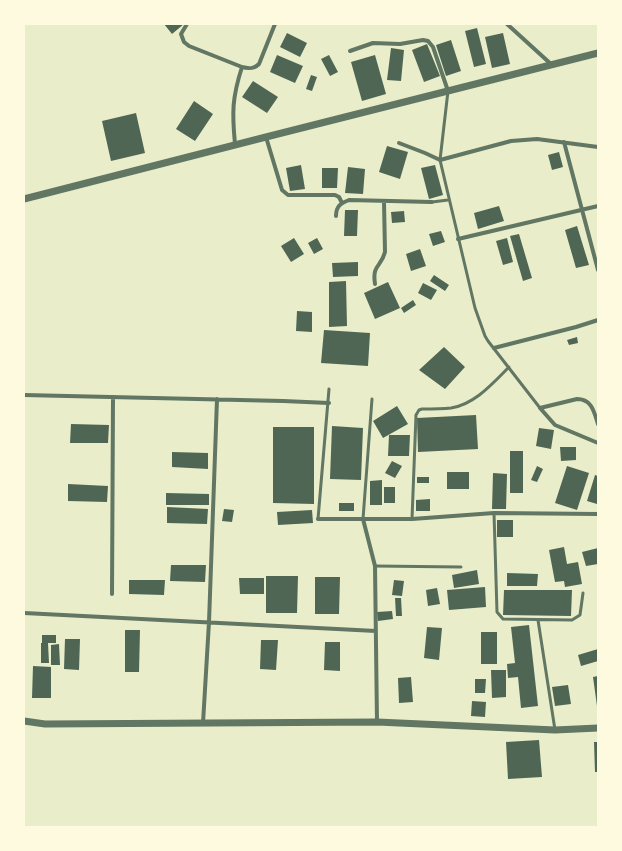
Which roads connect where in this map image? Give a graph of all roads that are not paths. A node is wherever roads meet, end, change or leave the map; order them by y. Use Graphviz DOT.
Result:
graph roads {
  1 [pos="187,24"];
  2 [pos="274,24"];
  3 [pos="507,24"];
  4 [pos="350,52"];
  5 [pos="598,53"];
  6 [pos="552,65"];
  7 [pos="242,67"];
  8 [pos="448,91"];
  9 [pos="266,137"];
  10 [pos="564,142"];
  11 [pos="235,144"];
  12 [pos="399,144"];
  13 [pos="598,147"];
  14 [pos="440,160"];
  15 [pos="24,199"];
  16 [pos="448,200"];
  17 [pos="384,202"];
  18 [pos="432,202"];
  19 [pos="342,203"];
  20 [pos="598,206"];
  21 [pos="582,210"];
  22 [pos="336,216"];
  23 [pos="458,239"];
  24 [pos="598,270"];
  25 [pos="374,284"];
  26 [pos="598,320"];
  27 [pos="494,348"];
  28 [pos="509,367"];
  29 [pos="329,389"];
  30 [pos="24,395"];
  31 [pos="113,397"];
  32 [pos="217,399"];
  33 [pos="372,399"];
  34 [pos="329,403"];
  35 [pos="540,408"];
  36 [pos="598,424"];
  37 [pos="598,443"];
  38 [pos="494,513"];
  39 [pos="598,514"];
  40 [pos="318,519"];
  41 [pos="363,519"];
  42 [pos="412,519"];
  43 [pos="375,566"];
  44 [pos="461,567"];
  45 [pos="583,593"];
  46 [pos="112,594"];
  47 [pos="24,613"];
  48 [pos="538,620"];
  49 [pos="209,622"];
  50 [pos="376,631"];
  51 [pos="24,721"];
  52 [pos="377,722"];
  53 [pos="203,723"];
  54 [pos="598,728"];
  55 [pos="555,730"];
  1 -- 7 [label="street"];
  2 -- 7 [label="street"];
  3 -- 6 [label="street"];
  4 -- 8 [label="street"];
  5 -- 6 [label="street"];
  6 -- 8 [label="street"];
  7 -- 11 [label="street"];
  8 -- 9 [label="street"];
  8 -- 14 [label="lane"];
  9 -- 11 [label="street"];
  9 -- 19 [label="street"];
  10 -- 13 [label="street"];
  10 -- 14 [label="street"];
  10 -- 21 [label="street"];
  11 -- 15 [label="street"];
  12 -- 14 [label="street"];
  14 -- 16 [label="lane"];
  16 -- 18 [label="lane"];
  16 -- 23 [label="lane"];
  17 -- 18 [label="street"];
  17 -- 19 [label="street"];
  17 -- 25 [label="street"];
  19 -- 22 [label="street"];
  20 -- 21 [label="street"];
  21 -- 23 [label="street"];
  21 -- 24 [label="street"];
  23 -- 27 [label="lane"];
  26 -- 27 [label="street"];
  27 -- 28 [label="lane"];
  28 -- 35 [label="lane"];
  28 -- 42 [label="lane"];
  29 -- 34 [label="lane"];
  30 -- 31 [label="street"];
  31 -- 32 [label="street"];
  31 -- 46 [label="street"];
  32 -- 34 [label="street"];
  32 -- 49 [label="street"];
  33 -- 41 [label="lane"];
  34 -- 40 [label="lane"];
  35 -- 36 [label="street"];
  35 -- 37 [label="street"];
  38 -- 39 [label="street"];
  38 -- 42 [label="street"];
  38 -- 48 [label="lane"];
  40 -- 41 [label="street"];
  41 -- 42 [label="street"];
  41 -- 43 [label="street"];
  43 -- 44 [label="lane"];
  43 -- 50 [label="street"];
  45 -- 48 [label="lane"];
  47 -- 49 [label="street"];
  48 -- 55 [label="lane"];
  49 -- 50 [label="street"];
  49 -- 53 [label="street"];
  50 -- 52 [label="street"];
  51 -- 53 [label="street"];
  52 -- 53 [label="street"];
  52 -- 55 [label="street"];
  54 -- 55 [label="street"];
}
